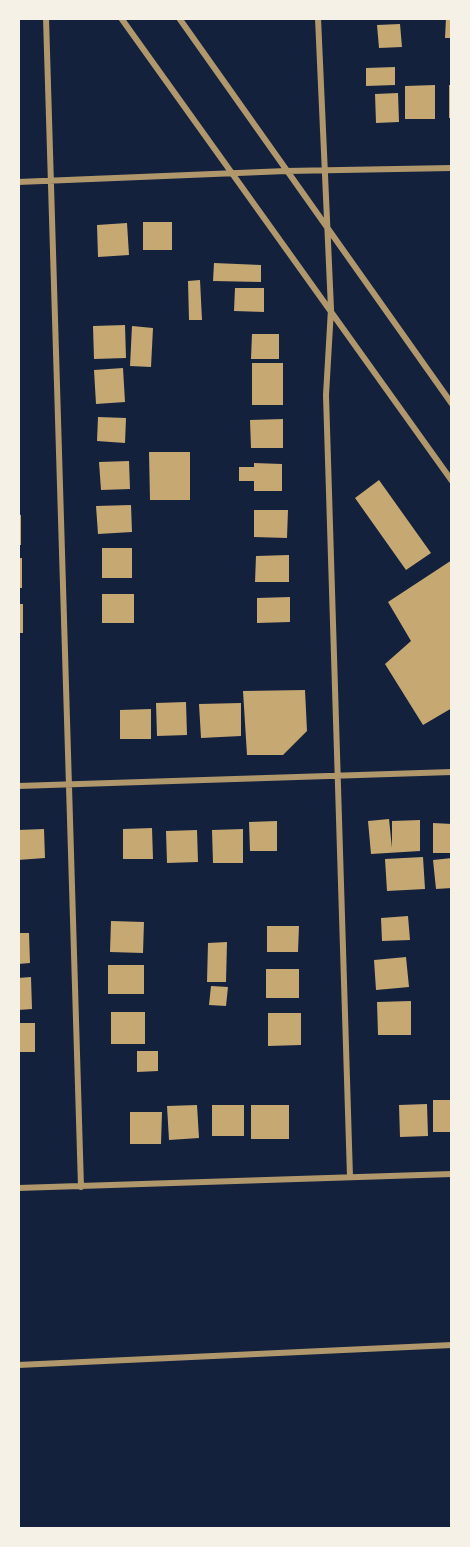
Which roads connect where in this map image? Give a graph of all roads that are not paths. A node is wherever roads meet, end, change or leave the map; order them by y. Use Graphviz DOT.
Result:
graph roads {
  1 [pos="46,18"];
  2 [pos="121,18"];
  3 [pos="179,18"];
  4 [pos="318,18"];
  5 [pos="452,168"];
  6 [pos="286,171"];
  7 [pos="323,171"];
  8 [pos="231,173"];
  9 [pos="52,180"];
  10 [pos="18,182"];
  11 [pos="326,226"];
  12 [pos="331,309"];
  13 [pos="452,404"];
  14 [pos="452,481"];
  15 [pos="452,772"];
  16 [pos="338,774"];
  17 [pos="71,784"];
  18 [pos="18,786"];
  19 [pos="452,1174"];
  20 [pos="350,1177"];
  21 [pos="81,1187"];
  22 [pos="18,1188"];
  23 [pos="452,1345"];
  24 [pos="18,1365"];
  1 -- 9 [label="street"];
  2 -- 8 [label="street"];
  3 -- 6 [label="street"];
  4 -- 7 [label="street"];
  5 -- 7 [label="street"];
  6 -- 7 [label="street"];
  6 -- 8 [label="street"];
  6 -- 11 [label="street"];
  7 -- 11 [label="street"];
  8 -- 9 [label="street"];
  8 -- 12 [label="street"];
  9 -- 10 [label="street"];
  9 -- 17 [label="street"];
  11 -- 12 [label="street"];
  11 -- 13 [label="street"];
  12 -- 14 [label="street"];
  12 -- 16 [label="street"];
  15 -- 16 [label="street"];
  16 -- 17 [label="street"];
  16 -- 20 [label="street"];
  17 -- 18 [label="street"];
  17 -- 21 [label="street"];
  19 -- 20 [label="street"];
  20 -- 21 [label="street"];
  21 -- 22 [label="street"];
  23 -- 24 [label="street"];
}
